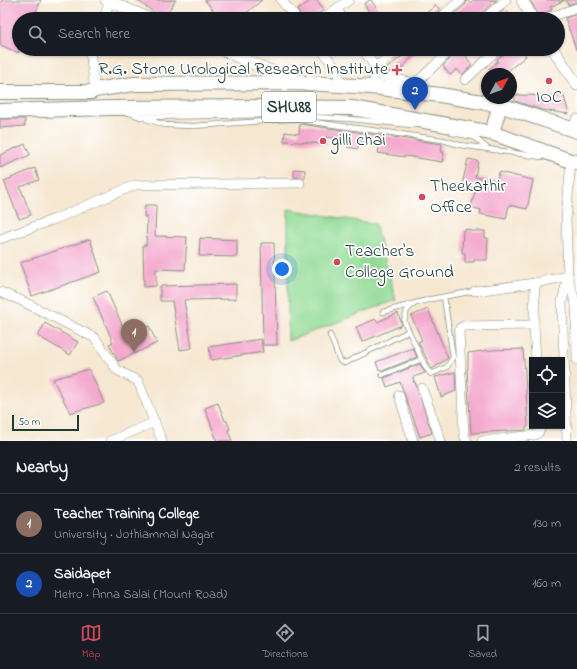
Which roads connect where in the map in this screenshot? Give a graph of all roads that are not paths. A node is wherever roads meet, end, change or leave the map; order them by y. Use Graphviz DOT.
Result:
graph roads {
  1 [pos="281,0"];
  2 [pos="349,0"];
  3 [pos="461,0"];
  4 [pos="506,0"];
  5 [pos="522,0"];
  6 [pos="108,1"];
  7 [pos="577,8"];
  8 [pos="337,9"];
  9 [pos="105,12"];
  10 [pos="134,12"];
  11 [pos="291,12"];
  12 [pos="332,12"];
  13 [pos="339,12"];
  14 [pos="447,12"];
  15 [pos="492,12"];
  16 [pos="529,12"];
  17 [pos="565,12"];
  18 [pos="92,56"];
  19 [pos="236,56"];
  20 [pos="326,56"];
  21 [pos="366,56"];
  22 [pos="394,56"];
  23 [pos="445,56"];
  24 [pos="491,56"];
  25 [pos="558,56"];
  26 [pos="374,76"];
  27 [pos="465,80"];
  28 [pos="308,83"];
  29 [pos="341,85"];
  30 [pos="577,85"];
  31 [pos="95,90"];
  32 [pos="0,92"];
  33 [pos="500,105"];
  34 [pos="111,108"];
  35 [pos="0,111"];
  36 [pos="140,117"];
  37 [pos="413,126"];
  38 [pos="576,127"];
  39 [pos="444,131"];
  40 [pos="492,133"];
  41 [pos="488,149"];
  42 [pos="574,162"];
  43 [pos="300,183"];
  44 [pos="0,239"];
  45 [pos="568,276"];
  46 [pos="535,283"];
  47 [pos="475,291"];
  48 [pos="0,292"];
  49 [pos="444,297"];
  50 [pos="414,304"];
  51 [pos="383,312"];
  52 [pos="534,325"];
  53 [pos="409,331"];
  54 [pos="330,334"];
  55 [pos="536,357"];
  56 [pos="564,357"];
  57 [pos="422,358"];
  58 [pos="565,359"];
  59 [pos="577,359"];
  60 [pos="382,375"];
  61 [pos="565,386"];
  62 [pos="422,388"];
  63 [pos="398,396"];
  64 [pos="155,422"];
  65 [pos="541,429"];
  66 [pos="110,441"];
  67 [pos="162,441"];
  68 [pos="413,441"];
  69 [pos="441,441"];
  70 [pos="467,441"];
  71 [pos="482,441"];
  72 [pos="567,441"];
  1 -- 11 [label="street"];
  2 -- 8 [label="street"];
  3 -- 14 [label="street"];
  4 -- 15 [label="street"];
  5 -- 16 [label="street"];
  6 -- 9 [label="street"];
  6 -- 10 [label="street"];
  7 -- 17 [label="street"];
  8 -- 12 [label="street"];
  8 -- 13 [label="street"];
  18 -- 31 [label="street"];
  19 -- 28 [label="street"];
  20 -- 29 [label="street"];
  21 -- 26 [label="street"];
  22 -- 26 [label="street"];
  23 -- 26 [label="street"];
  24 -- 27 [label="street"];
  25 -- 30 [label="street"];
  26 -- 29 [label="main road, SHU88"];
  26 -- 33 [label="main road, SHU88"];
  28 -- 29 [label="main road, SHU88"];
  28 -- 31 [label="main road, SHU88"];
  31 -- 32 [label="main road, SHU88"];
  33 -- 38 [label="main road, SHU88"];
  33 -- 40 [label="main road"];
  34 -- 35 [label="main road, SHU88"];
  34 -- 36 [label="lane"];
  34 -- 40 [label="main road, SHU88"];
  36 -- 37 [label="lane"];
  36 -- 41 [label="lane"];
  39 -- 41 [label="lane"];
  40 -- 42 [label="main road, SHU88"];
  41 -- 42 [label="lane"];
  42 -- 45 [label="street"];
  43 -- 44 [label="street"];
  45 -- 46 [label="street"];
  45 -- 56 [label="street"];
  45 -- 59 [label="street"];
  46 -- 47 [label="street"];
  46 -- 52 [label="street"];
  47 -- 49 [label="lane"];
  48 -- 64 [label="street"];
  49 -- 50 [label="lane"];
  49 -- 57 [label="lane"];
  50 -- 51 [label="lane"];
  50 -- 53 [label="lane"];
  52 -- 55 [label="street"];
  52 -- 70 [label="street"];
  53 -- 54 [label="lane"];
  53 -- 57 [label="lane"];
  57 -- 60 [label="lane"];
  58 -- 59 [label="street"];
  61 -- 72 [label="street"];
  62 -- 69 [label="street"];
  63 -- 68 [label="street"];
  64 -- 66 [label="street"];
  64 -- 67 [label="street"];
  65 -- 71 [label="street"];
}
